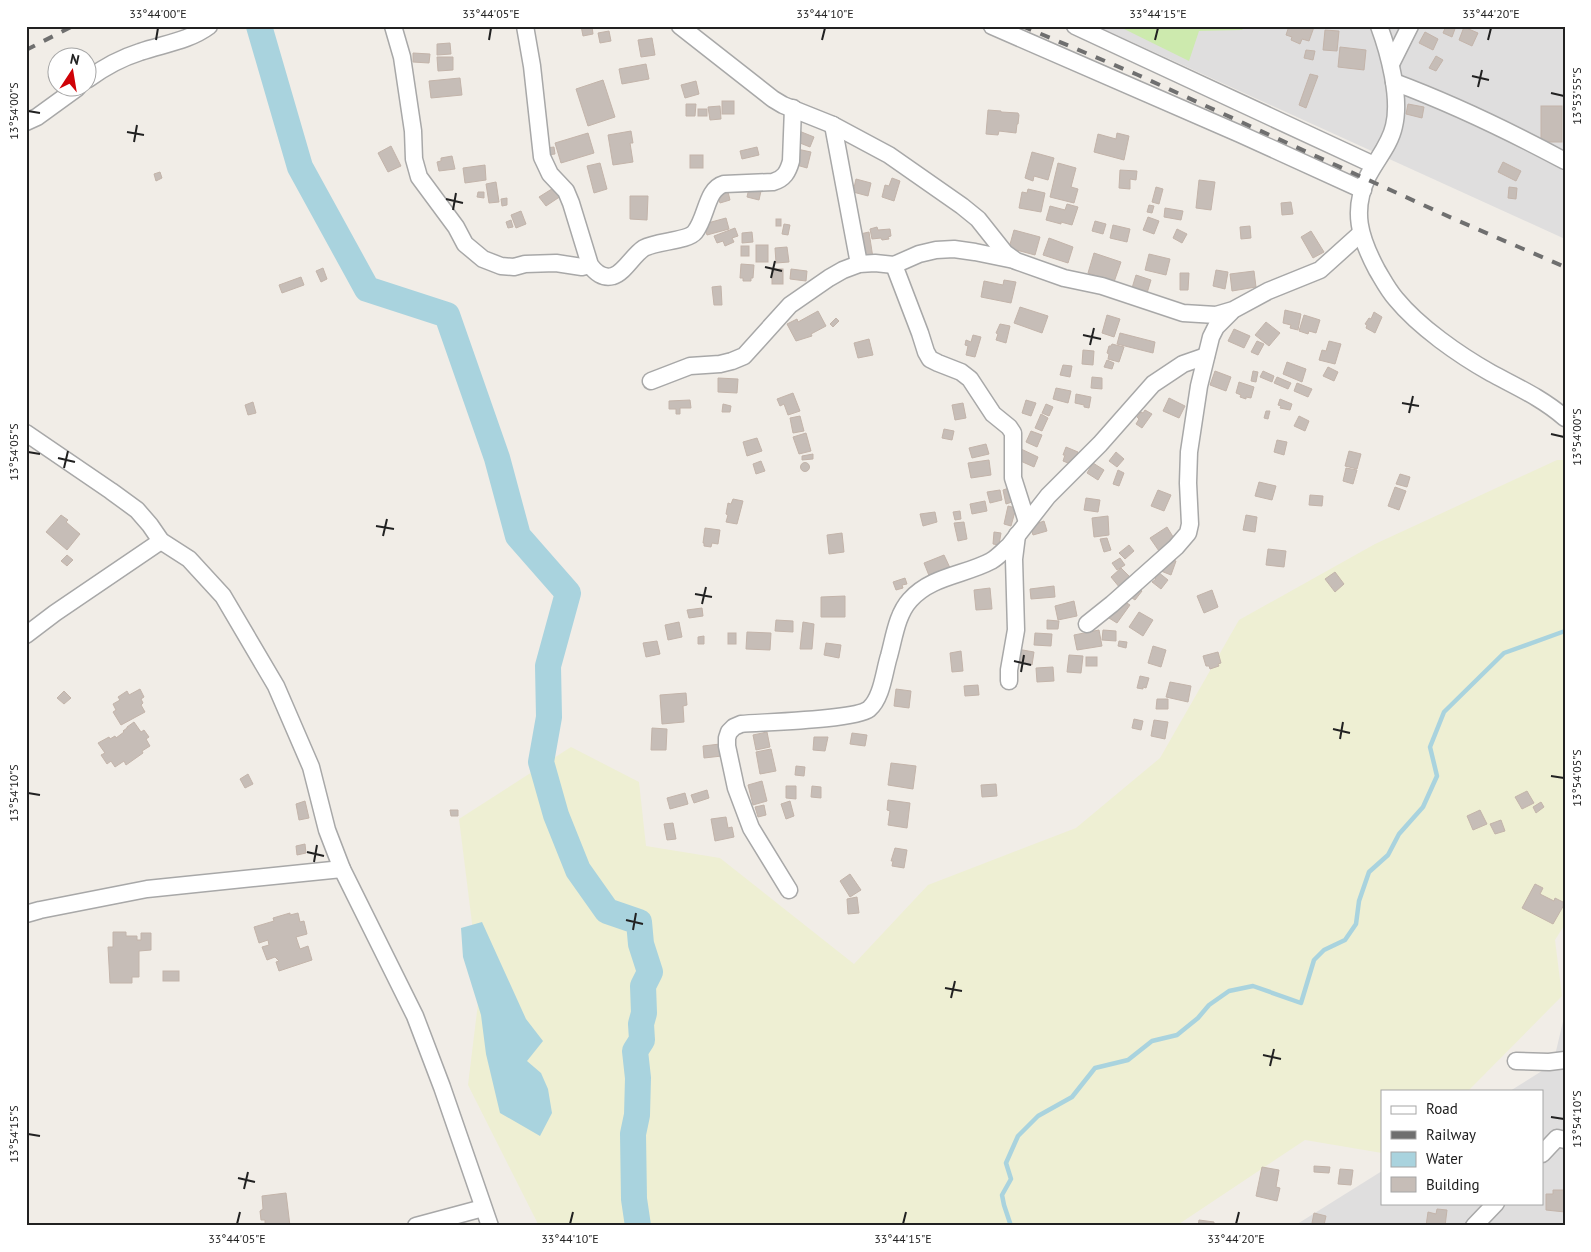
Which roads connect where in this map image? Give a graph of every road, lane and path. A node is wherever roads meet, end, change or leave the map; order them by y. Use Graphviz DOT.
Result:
graph roads {
  1 [pos="209,26"];
  2 [pos="393,26"];
  3 [pos="525,26"];
  4 [pos="680,26"];
  5 [pos="992,26"];
  6 [pos="1075,26"];
  7 [pos="1379,26"];
  8 [pos="1410,26"];
  9 [pos="1390,64"];
  10 [pos="98,73"];
  11 [pos="1394,82"];
  12 [pos="63,98"];
  13 [pos="793,108"];
  14 [pos="26,122"];
  15 [pos="833,126"];
  16 [pos="1565,161"];
  17 [pos="1374,165"];
  18 [pos="1363,190"];
  19 [pos="1360,234"];
  20 [pos="1016,261"];
  21 [pos="859,264"];
  22 [pos="590,265"];
  23 [pos="894,265"];
  24 [pos="1233,310"];
  25 [pos="1206,356"];
  26 [pos="651,381"];
  27 [pos="1565,418"];
  28 [pos="26,433"];
  29 [pos="1022,528"];
  30 [pos="161,541"];
  31 [pos="1087,624"];
  32 [pos="26,635"];
  33 [pos="1009,681"];
  34 [pos="342,869"];
  35 [pos="789,890"];
  36 [pos="26,914"];
  37 [pos="1565,1060"];
  38 [pos="1516,1061"];
  39 [pos="1565,1140"];
  40 [pos="1544,1152"];
  41 [pos="1495,1204"];
  42 [pos="483,1208"];
  43 [pos="416,1226"];
  44 [pos="490,1226"];
  45 [pos="1474,1226"];
  1 -- 10 [label="street"];
  2 -- 22 [label="street"];
  3 -- 22 [label="street"];
  4 -- 13 [label="street"];
  5 -- 18 [label="street"];
  6 -- 17 [label="street"];
  7 -- 9 [label="street"];
  8 -- 9 [label="street"];
  9 -- 11 [label="street"];
  11 -- 16 [label="street"];
  11 -- 17 [label="street"];
  12 -- 14 [label="street"];
  13 -- 15 [label="street"];
  13 -- 22 [label="street"];
  15 -- 20 [label="street"];
  15 -- 21 [label="street"];
  17 -- 18 [label="street"];
  18 -- 19 [label="street"];
  19 -- 24 [label="street"];
  19 -- 27 [label="street"];
  20 -- 23 [label="street"];
  20 -- 24 [label="street"];
  21 -- 23 [label="street"];
  21 -- 26 [label="street"];
  23 -- 29 [label="street"];
  24 -- 25 [label="street"];
  25 -- 29 [label="street"];
  25 -- 31 [label="street"];
  28 -- 30 [label="street"];
  29 -- 33 [label="street"];
  29 -- 35 [label="street"];
  30 -- 32 [label="street"];
  30 -- 34 [label="street"];
  34 -- 36 [label="street"];
  34 -- 42 [label="street"];
  37 -- 38 [label="street"];
  39 -- 40 [label="street"];
  41 -- 45 [label="street"];
  42 -- 43 [label="street"];
  42 -- 44 [label="street"];
}
